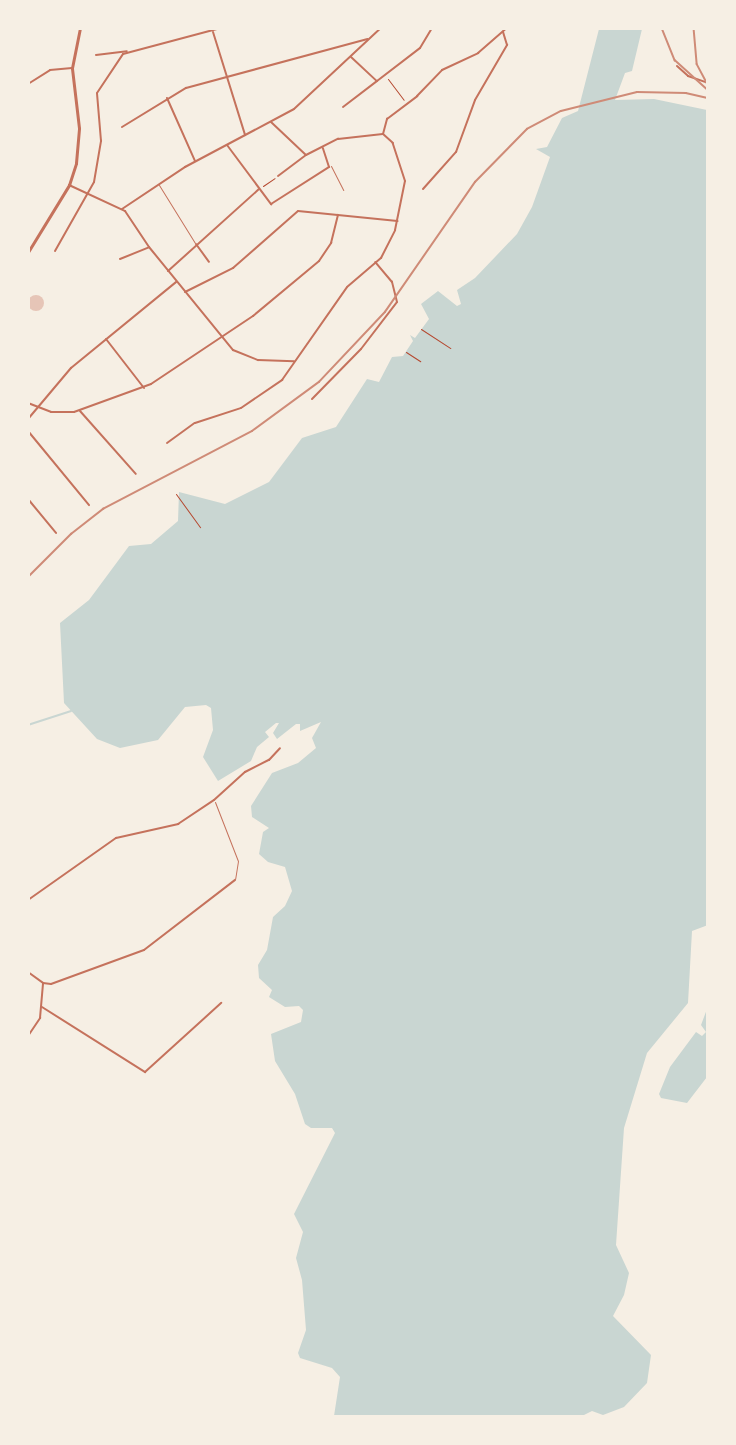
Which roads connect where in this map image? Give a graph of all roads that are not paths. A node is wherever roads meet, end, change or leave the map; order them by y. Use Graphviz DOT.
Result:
graph roads {
  1 [pos="80,28"];
  2 [pos="221,28"];
  3 [pos="381,28"];
  4 [pos="432,28"];
  5 [pos="507,28"];
  6 [pos="213,32"];
  7 [pos="503,32"];
  8 [pos="368,39"];
  9 [pos="127,51"];
  10 [pos="96,55"];
  11 [pos="351,57"];
  12 [pos="677,66"];
  13 [pos="72,68"];
  14 [pos="226,76"];
  15 [pos="377,81"];
  16 [pos="708,83"];
  17 [pos="28,84"];
  18 [pos="166,98"];
  19 [pos="343,107"];
  20 [pos="272,122"];
  21 [pos="122,127"];
  22 [pos="383,134"];
  23 [pos="246,135"];
  24 [pos="227,145"];
  25 [pos="323,148"];
  26 [pos="306,155"];
  27 [pos="195,161"];
  28 [pos="330,165"];
  29 [pos="278,176"];
  30 [pos="159,184"];
  31 [pos="69,185"];
  32 [pos="259,189"];
  33 [pos="423,189"];
  34 [pos="343,190"];
  35 [pos="90,194"];
  36 [pos="122,209"];
  37 [pos="338,214"];
  38 [pos="397,221"];
  39 [pos="196,244"];
  40 [pos="149,247"];
  41 [pos="55,251"];
  42 [pos="28,252"];
  43 [pos="120,259"];
  44 [pos="209,262"];
  45 [pos="375,262"];
  46 [pos="168,272"];
  47 [pos="176,282"];
  48 [pos="185,292"];
  49 [pos="220,338"];
  50 [pos="106,339"];
  51 [pos="294,361"];
  52 [pos="144,388"];
  53 [pos="312,399"];
  54 [pos="28,404"];
  55 [pos="40,409"];
  56 [pos="80,411"];
  57 [pos="28,419"];
  58 [pos="28,431"];
  59 [pos="167,443"];
  60 [pos="136,474"];
  61 [pos="28,499"];
  62 [pos="89,505"];
  63 [pos="56,533"];
  64 [pos="280,748"];
  65 [pos="214,800"];
  66 [pos="235,880"];
  67 [pos="28,900"];
  68 [pos="28,972"];
  69 [pos="43,983"];
  70 [pos="221,1003"];
  71 [pos="42,1007"];
  72 [pos="28,1036"];
  73 [pos="708,1283"];
  74 [pos="708,1370"];
  1 -- 13 [label="street"];
  2 -- 6 [label="street"];
  3 -- 8 [label="street"];
  4 -- 15 [label="street"];
  5 -- 7 [label="street"];
  6 -- 9 [label="street"];
  6 -- 14 [label="street"];
  7 -- 22 [label="street"];
  7 -- 33 [label="street"];
  8 -- 11 [label="street"];
  8 -- 14 [label="street"];
  9 -- 10 [label="street"];
  9 -- 35 [label="street"];
  11 -- 15 [label="street"];
  11 -- 20 [label="street"];
  12 -- 16 [label="street"];
  13 -- 17 [label="street"];
  13 -- 31 [label="street"];
  14 -- 18 [label="street"];
  14 -- 23 [label="street"];
  15 -- 19 [label="street"];
  18 -- 21 [label="street"];
  18 -- 27 [label="street"];
  20 -- 23 [label="street"];
  20 -- 26 [label="street"];
  22 -- 25 [label="street"];
  22 -- 38 [label="street"];
  23 -- 24 [label="street"];
  24 -- 27 [label="street"];
  24 -- 32 [label="street"];
  25 -- 26 [label="street"];
  25 -- 28 [label="street"];
  26 -- 29 [label="street"];
  27 -- 30 [label="street"];
  28 -- 32 [label="street"];
  28 -- 34 [label="lane"];
  30 -- 36 [label="street"];
  30 -- 39 [label="lane"];
  31 -- 35 [label="street"];
  31 -- 42 [label="street"];
  32 -- 39 [label="street"];
  35 -- 36 [label="street"];
  35 -- 41 [label="street"];
  36 -- 40 [label="street"];
  37 -- 38 [label="street"];
  37 -- 48 [label="street"];
  37 -- 49 [label="street"];
  38 -- 45 [label="street"];
  39 -- 44 [label="street"];
  39 -- 46 [label="street"];
  40 -- 43 [label="street"];
  40 -- 46 [label="street"];
  45 -- 51 [label="street"];
  45 -- 53 [label="street"];
  46 -- 47 [label="street"];
  47 -- 48 [label="street"];
  47 -- 50 [label="street"];
  48 -- 49 [label="street"];
  49 -- 51 [label="street"];
  49 -- 52 [label="street"];
  50 -- 52 [label="street"];
  50 -- 55 [label="street"];
  51 -- 59 [label="street"];
  52 -- 56 [label="street"];
  54 -- 55 [label="street"];
  55 -- 56 [label="street"];
  55 -- 57 [label="street"];
  56 -- 60 [label="street"];
  58 -- 62 [label="street"];
  61 -- 63 [label="street"];
  64 -- 65 [label="street"];
  65 -- 66 [label="lane"];
  65 -- 67 [label="street"];
  66 -- 69 [label="street"];
  68 -- 69 [label="street"];
  69 -- 71 [label="street"];
  70 -- 71 [label="street"];
  71 -- 72 [label="street"];
  73 -- 74 [label="main road"];
}
